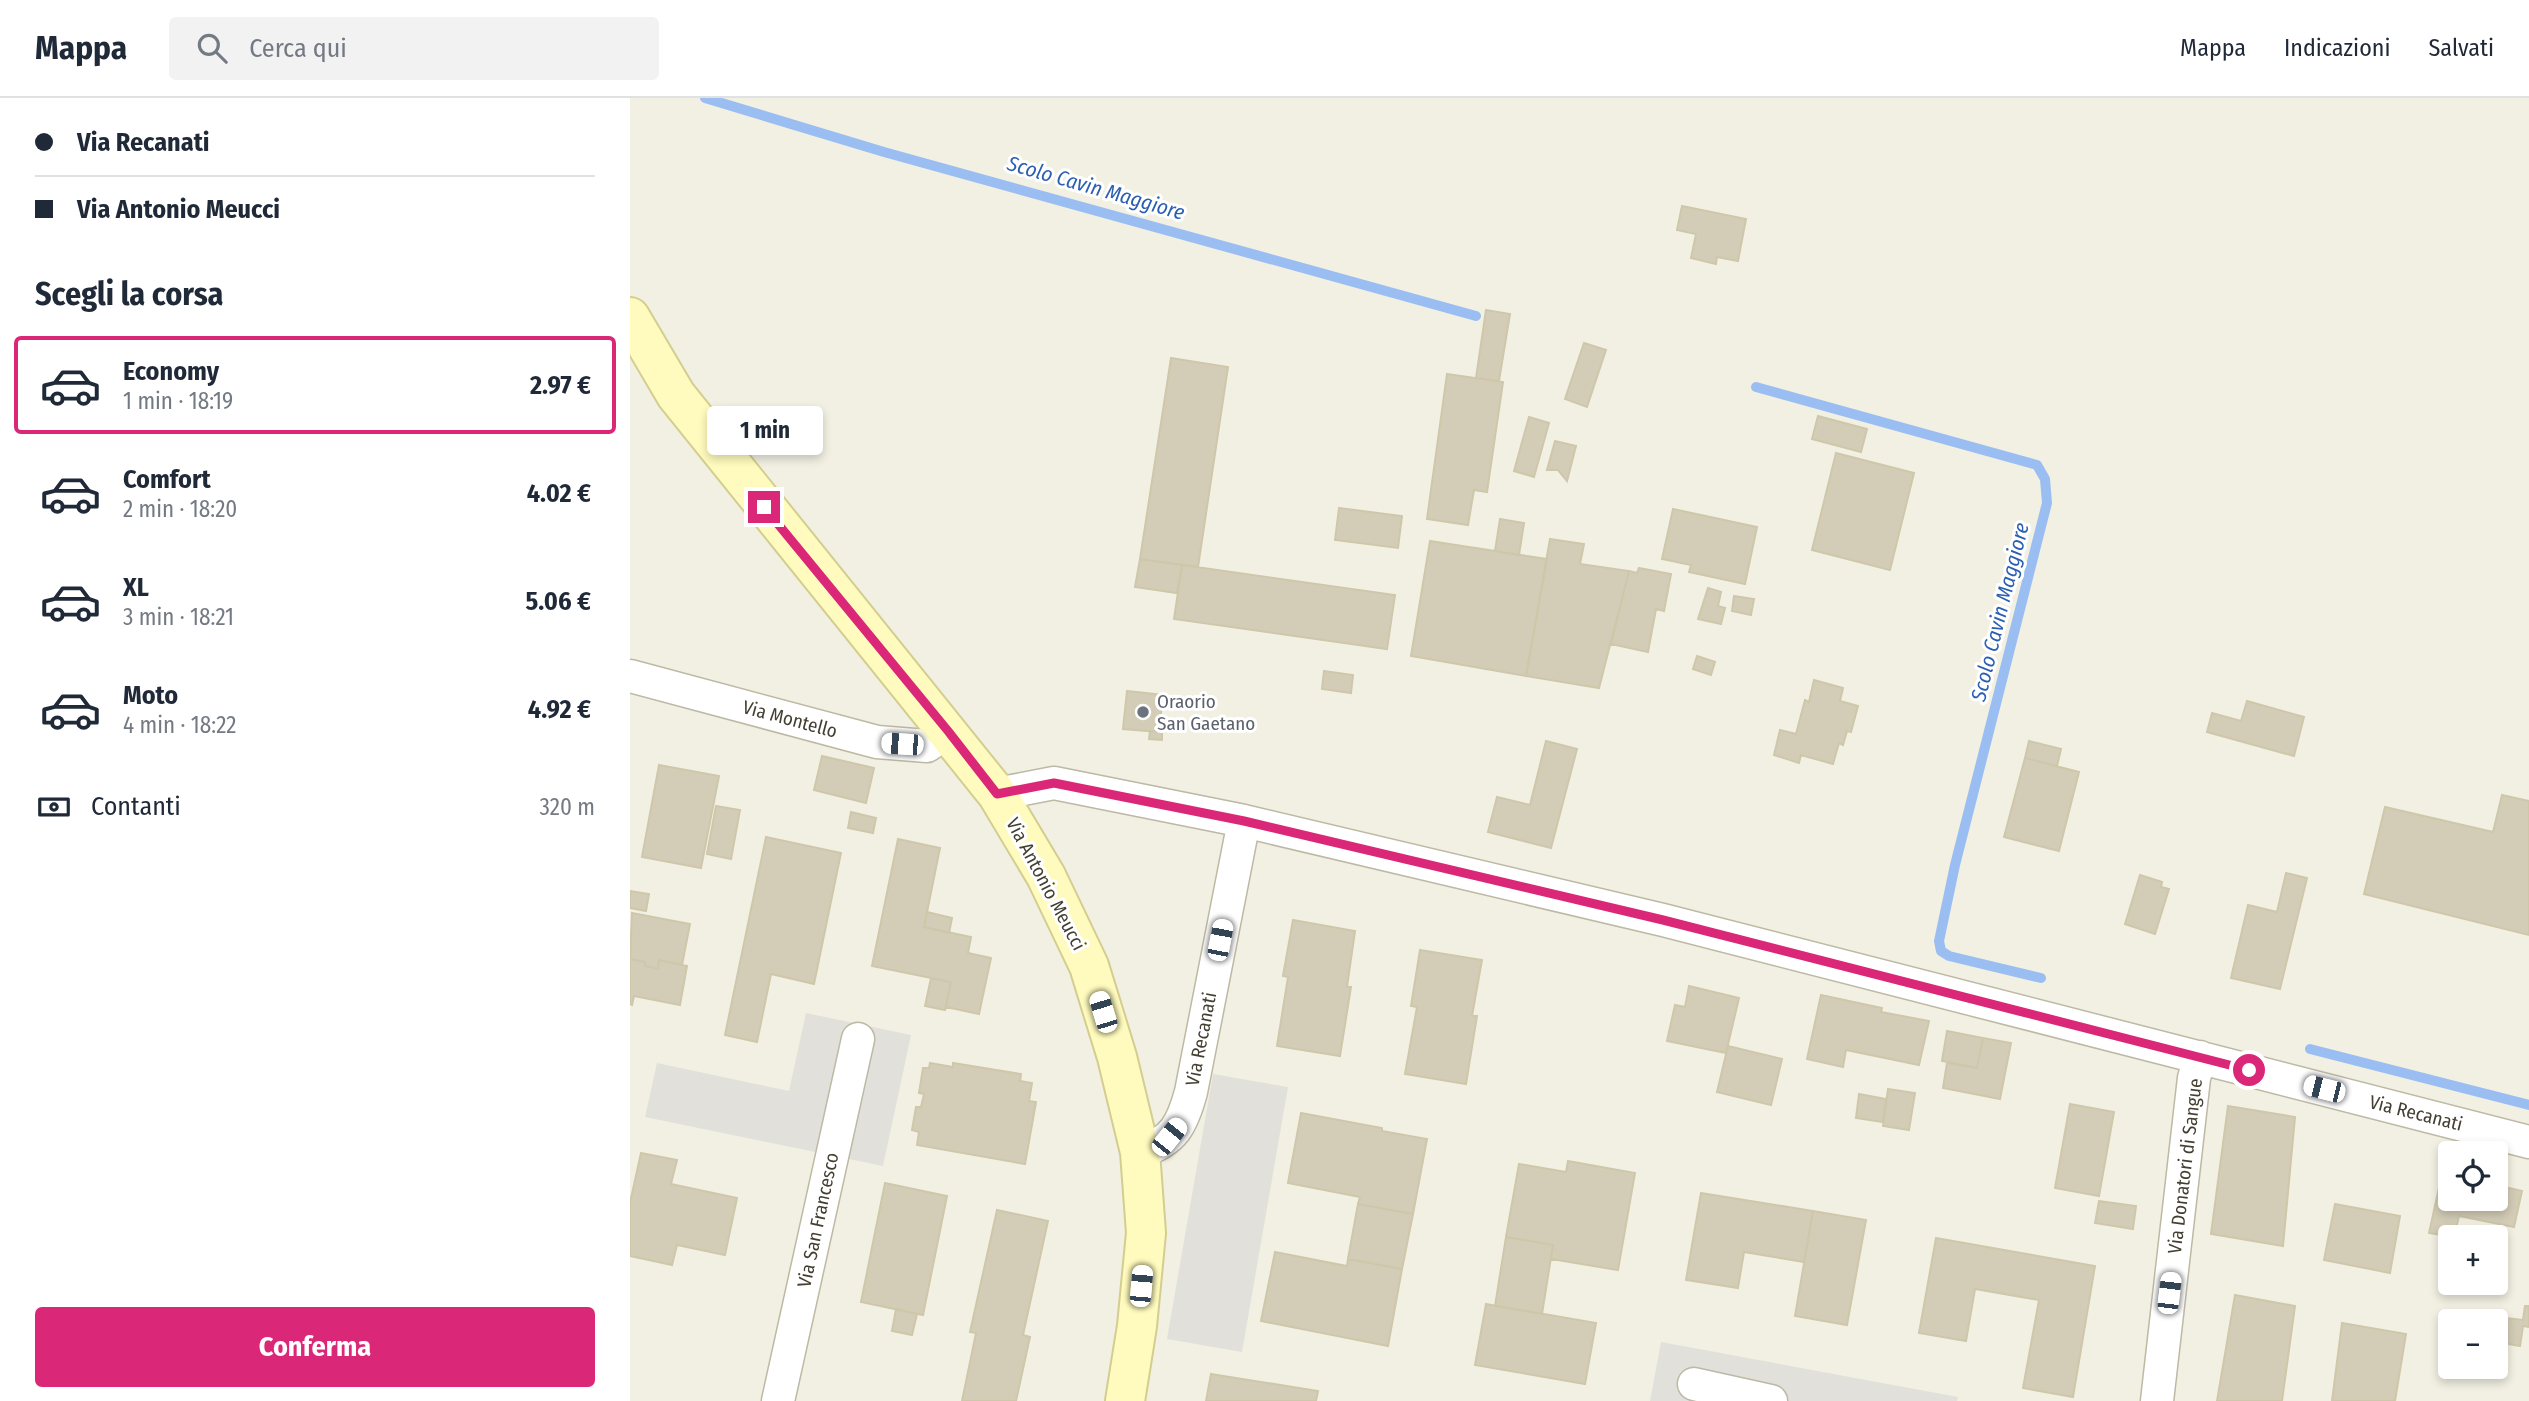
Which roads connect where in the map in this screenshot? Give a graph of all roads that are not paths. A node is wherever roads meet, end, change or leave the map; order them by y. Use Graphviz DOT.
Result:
graph roads {
  1 [pos="630,317"];
  2 [pos="630,676"];
  3 [pos="948,731"];
  4 [pos="997,794"];
  5 [pos="1244,821"];
  6 [pos="858,1039"];
  7 [pos="2200,1057"];
  8 [pos="2529,1142"];
  9 [pos="1139,1152"];
  10 [pos="1693,1384"];
  11 [pos="778,1401"];
  12 [pos="1125,1401"];
  13 [pos="1771,1401"];
  14 [pos="2157,1401"];
  1 -- 3 [label="main road, Via Antonio Meucci"];
  2 -- 3 [label="street, Via Montello"];
  3 -- 4 [label="main road, Via Antonio Meucci"];
  4 -- 5 [label="street, Via Recanati"];
  4 -- 9 [label="main road, Via Antonio Meucci"];
  5 -- 7 [label="street, Via Recanati"];
  5 -- 9 [label="street, Via Recanati"];
  6 -- 11 [label="street, Via San Francesco"];
  7 -- 8 [label="street, Via Recanati"];
  7 -- 14 [label="street, Via Donatori di Sangue"];
  9 -- 12 [label="main road, Via Antonio Meucci"];
  10 -- 13 [label="street"];
}
